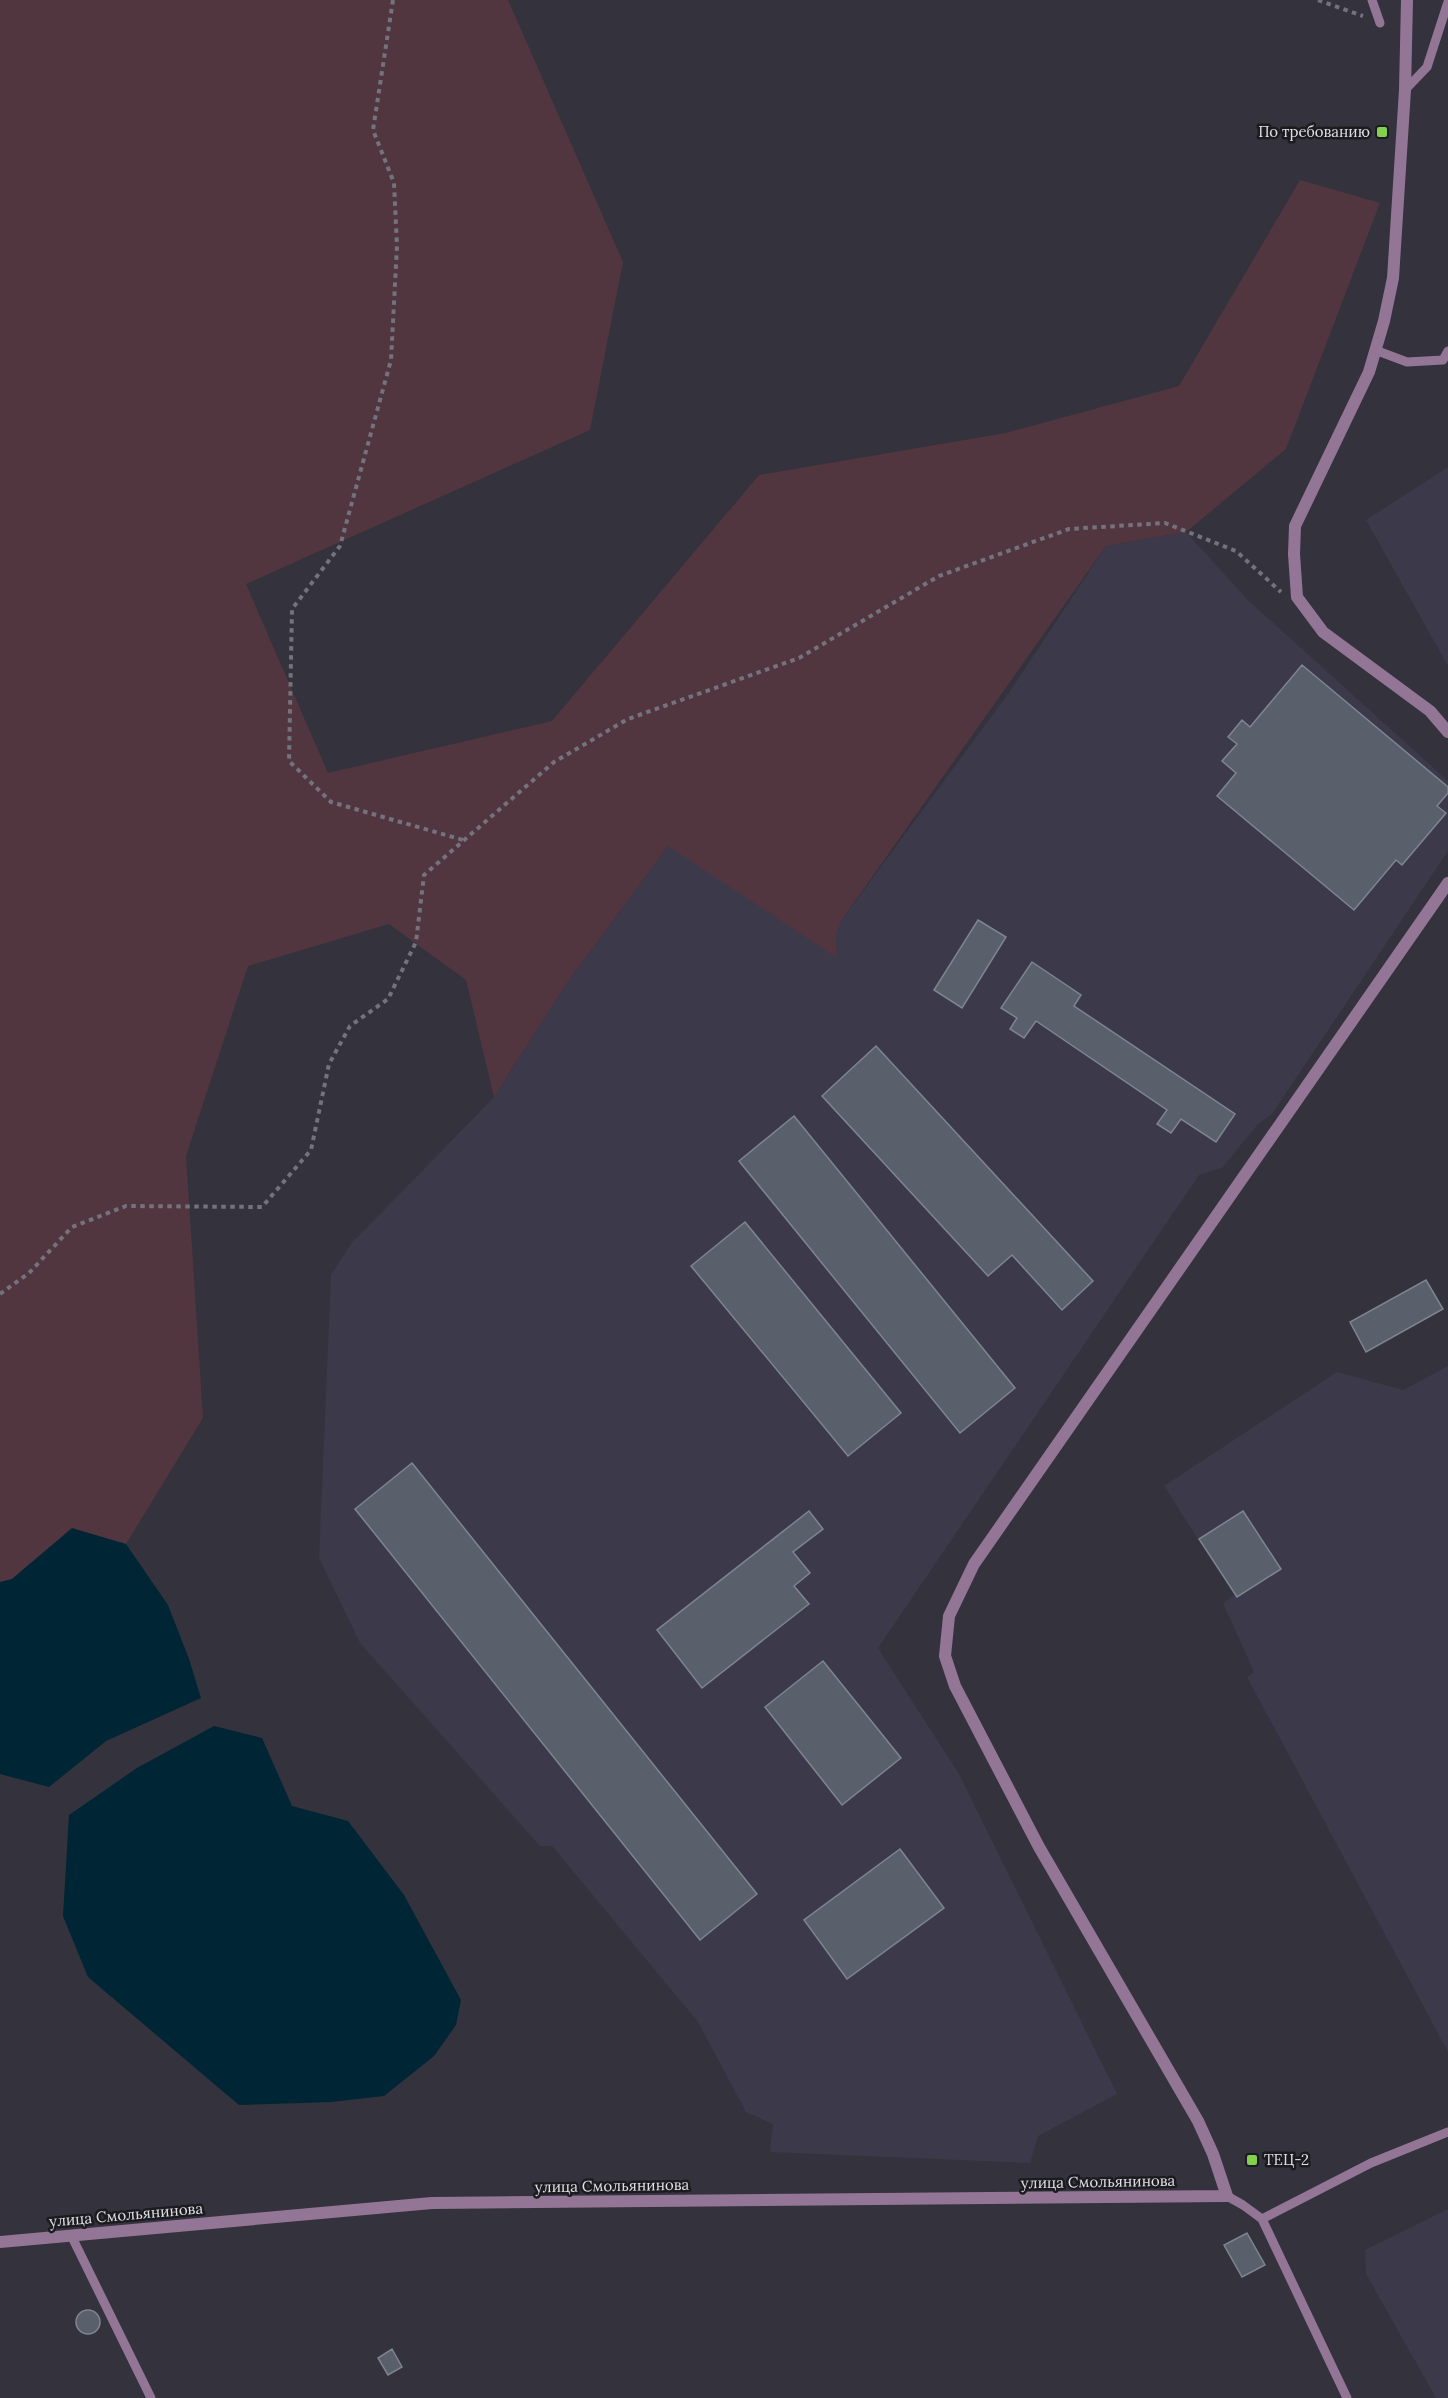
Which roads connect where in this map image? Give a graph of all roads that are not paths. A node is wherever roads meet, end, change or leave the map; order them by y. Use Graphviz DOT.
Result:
graph roads {
  1 [pos="1372,0"];
  2 [pos="1407,0"];
  3 [pos="1448,2"];
  4 [pos="1380,23"];
  5 [pos="1405,90"];
  6 [pos="1375,350"];
  7 [pos="1448,351"];
  8 [pos="1448,732"];
  9 [pos="1448,883"];
  10 [pos="1448,2132"];
  11 [pos="1227,2196"];
  12 [pos="1262,2219"];
  13 [pos="71,2235"];
  14 [pos="0,2242"];
  15 [pos="151,2398"];
  16 [pos="1347,2398"];
  1 -- 4 [label="lane"];
  2 -- 5 [label="street"];
  3 -- 5 [label="lane"];
  5 -- 6 [label="street"];
  6 -- 7 [label="lane"];
  6 -- 8 [label="street"];
  9 -- 11 [label="street"];
  10 -- 12 [label="lane"];
  11 -- 12 [label="lane"];
  11 -- 13 [label="street, улица Смольянинова"];
  12 -- 16 [label="lane"];
  13 -- 14 [label="street, улица Смольянинова"];
  13 -- 15 [label="lane"];
}
